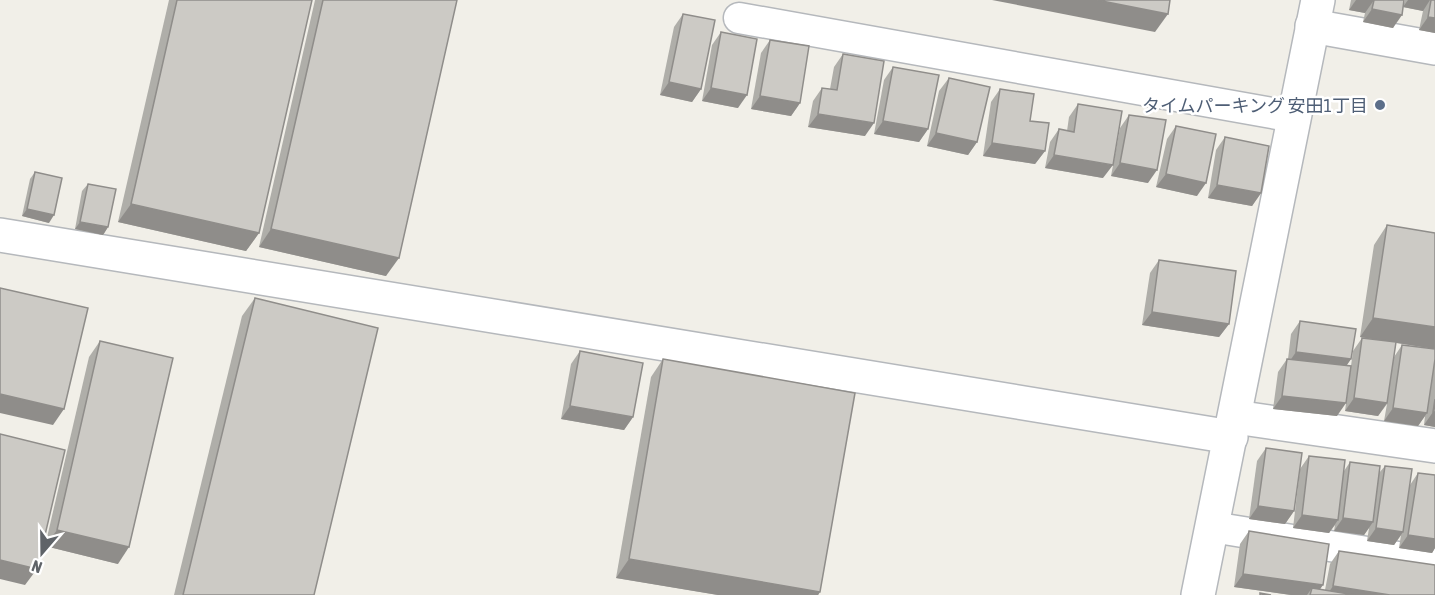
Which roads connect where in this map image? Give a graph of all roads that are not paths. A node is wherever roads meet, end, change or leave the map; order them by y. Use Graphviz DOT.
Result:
graph roads {
  1 [pos="1315,13"];
  2 [pos="739,18"];
  3 [pos="1435,48"];
  4 [pos="1293,117"];
  5 [pos="0,234"];
  6 [pos="1233,427"];
  7 [pos="1435,446"];
  8 [pos="1212,527"];
  9 [pos="1435,563"];
  10 [pos="1198,595"];
  1 -- 3 [label="street"];
  1 -- 4 [label="street"];
  2 -- 4 [label="lane"];
  4 -- 6 [label="street"];
  5 -- 6 [label="street"];
  6 -- 7 [label="street"];
  6 -- 8 [label="street"];
  8 -- 9 [label="lane"];
  8 -- 10 [label="street"];
}
